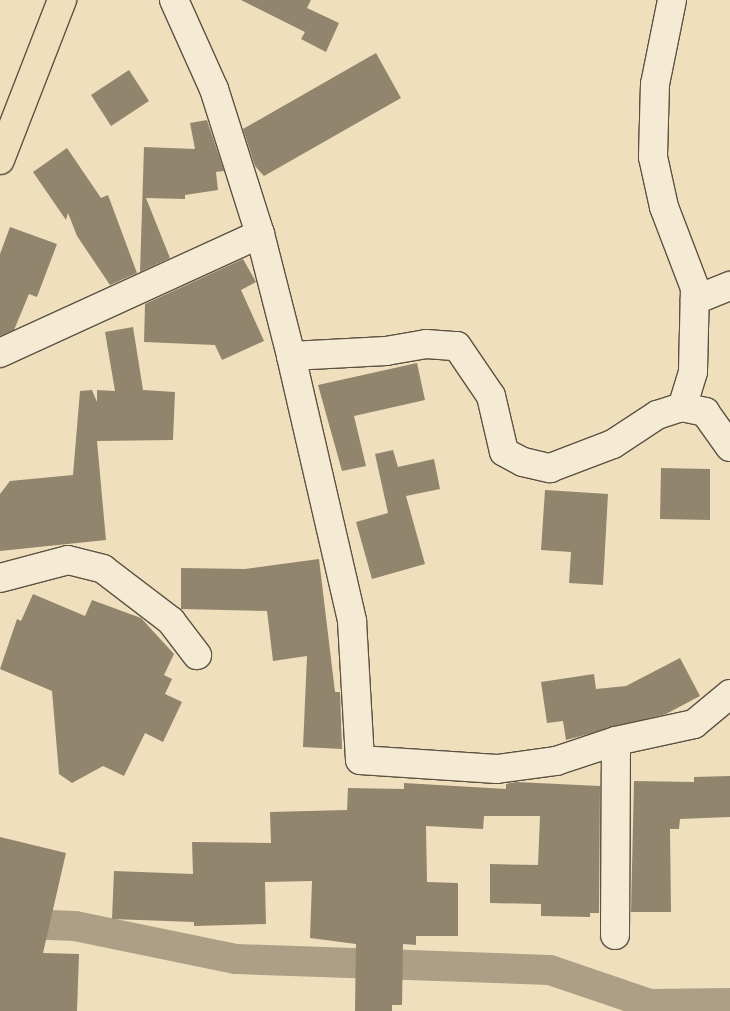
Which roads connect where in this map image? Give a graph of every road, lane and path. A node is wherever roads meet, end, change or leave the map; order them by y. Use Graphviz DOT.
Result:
graph roads {
  1 [pos="62,0"];
  2 [pos="174,0"];
  3 [pos="672,0"];
  4 [pos="0,160"];
  5 [pos="260,234"];
  6 [pos="730,286"];
  7 [pos="695,300"];
  8 [pos="0,353"];
  9 [pos="290,356"];
  10 [pos="682,407"];
  11 [pos="730,447"];
  12 [pos="0,578"];
  13 [pos="197,655"];
  14 [pos="730,694"];
  15 [pos="616,742"];
  16 [pos="615,935"];
  1 -- 4 [label="main road"];
  2 -- 5 [label="street"];
  3 -- 7 [label="street"];
  5 -- 8 [label="street"];
  5 -- 9 [label="street"];
  6 -- 7 [label="street"];
  7 -- 10 [label="street"];
  9 -- 10 [label="street"];
  9 -- 15 [label="street"];
  10 -- 11 [label="street"];
  12 -- 13 [label="street"];
  14 -- 15 [label="street"];
  15 -- 16 [label="street"];
}
